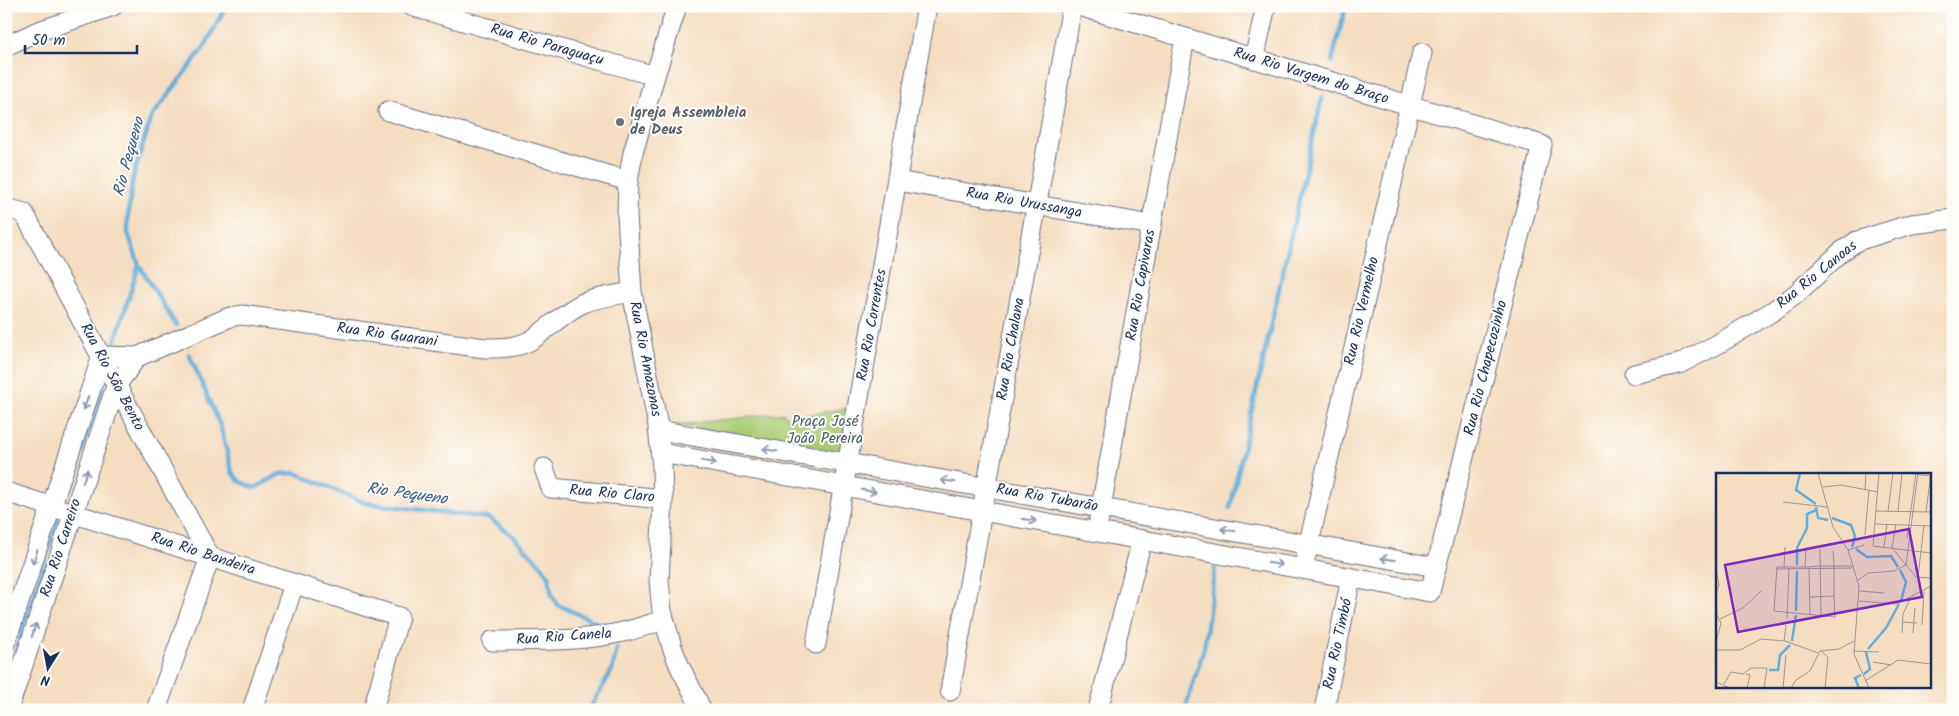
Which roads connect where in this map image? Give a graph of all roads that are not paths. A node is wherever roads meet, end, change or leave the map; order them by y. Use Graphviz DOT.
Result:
graph roads {
  1 [pos="113,6"];
  2 [pos="411,6"];
  3 [pos="677,6"];
  4 [pos="927,6"];
  5 [pos="1072,6"];
  6 [pos="1079,6"];
  7 [pos="1266,6"];
  8 [pos="1184,38"];
  9 [pos="6,46"];
  10 [pos="1422,53"];
  11 [pos="1254,59"];
  12 [pos="654,76"];
  13 [pos="1410,105"];
  14 [pos="388,112"];
  15 [pos="1542,145"];
  16 [pos="628,181"];
  17 [pos="897,181"];
  18 [pos="1036,205"];
  19 [pos="6,208"];
  20 [pos="1953,219"];
  21 [pos="1152,225"];
  22 [pos="632,292"];
  23 [pos="102,356"];
  24 [pos="137,357"];
  25 [pos="1634,374"];
  26 [pos="116,386"];
  27 [pos="658,430"];
  28 [pos="661,453"];
  29 [pos="848,463"];
  30 [pos="544,468"];
  31 [pos="844,486"];
  32 [pos="986,488"];
  33 [pos="6,492"];
  34 [pos="663,498"];
  35 [pos="52,506"];
  36 [pos="1101,508"];
  37 [pos="982,511"];
  38 [pos="72,513"];
  39 [pos="1097,532"];
  40 [pos="1142,540"];
  41 [pos="1309,544"];
  42 [pos="210,556"];
  43 [pos="1436,567"];
  44 [pos="1303,569"];
  45 [pos="1352,578"];
  46 [pos="294,584"];
  47 [pos="1430,592"];
  48 [pos="664,620"];
  49 [pos="6,641"];
  50 [pos="492,641"];
  51 [pos="816,644"];
  52 [pos="950,691"];
  53 [pos="8,710"];
  54 [pos="156,710"];
  55 [pos="252,710"];
  56 [pos="373,710"];
  57 [pos="702,710"];
  58 [pos="1098,710"];
  59 [pos="1324,710"];
  1 -- 9 [label="street"];
  2 -- 12 [label="street, Rua Rio Paraguaçu"];
  3 -- 12 [label="street, Rua Rio Amazonas"];
  4 -- 17 [label="street, Rua Rio Correntes"];
  5 -- 18 [label="street, Rua Rio Chalana"];
  6 -- 8 [label="street, Rua Rio Vargem do Braço"];
  7 -- 11 [label="street"];
  8 -- 11 [label="street, Rua Rio Vargem do Braço"];
  8 -- 21 [label="street, Rua Rio Capivaras"];
  10 -- 13 [label="street, Rua Rio Vermelho"];
  11 -- 13 [label="street, Rua Rio Vargem do Braço"];
  12 -- 16 [label="street, Rua Rio Amazonas"];
  13 -- 15 [label="street, Rua Rio Vargem do Braço"];
  13 -- 41 [label="street, Rua Rio Vermelho"];
  14 -- 16 [label="street"];
  15 -- 43 [label="street, Rua Rio Chapecozinho"];
  16 -- 22 [label="street, Rua Rio Amazonas"];
  17 -- 18 [label="street, Rua Rio Urussanga"];
  17 -- 29 [label="street, Rua Rio Correntes"];
  18 -- 21 [label="street, Rua Rio Urussanga"];
  18 -- 32 [label="street, Rua Rio Chalana"];
  19 -- 23 [label="street, Rua Rio São Bento"];
  20 -- 25 [label="street, Rua Rio Canoas"];
  21 -- 36 [label="street, Rua Rio Capivaras"];
  22 -- 24 [label="street, Rua Rio Guarani"];
  22 -- 27 [label="street, Rua Rio Amazonas"];
  23 -- 24 [label="street, Rua Rio Guarani"];
  23 -- 26 [label="street, Rua Rio São Bento"];
  23 -- 35 [label="street, Rua Rio Carreiro, one-way"];
  24 -- 26 [label="street"];
  38 -- 26 [label="street, Rua Rio Carreiro, one-way"];
  26 -- 42 [label="street, Rua Rio São Bento"];
  27 -- 28 [label="street, Rua Rio Amazonas"];
  29 -- 27 [label="street, Rua Rio Tubarão, one-way"];
  28 -- 31 [label="street, Rua Rio Tubarão, one-way"];
  28 -- 34 [label="street, Rua Rio Amazonas"];
  29 -- 31 [label="street, Rua Rio Correntes"];
  32 -- 29 [label="street, Rua Rio Tubarão, one-way"];
  30 -- 34 [label="street, Rua Rio Claro"];
  31 -- 37 [label="street, Rua Rio Tubarão, one-way"];
  31 -- 51 [label="street, Rua Rio Correntes"];
  32 -- 36 [label="street, Rua Rio Tubarão"];
  32 -- 37 [label="street, Rua Rio Chalana"];
  33 -- 35 [label="street, Rua Rio Bandeira"];
  34 -- 48 [label="street, Rua Rio Amazonas"];
  35 -- 38 [label="street, Rua Rio Bandeira"];
  35 -- 49 [label="street, Rua Rio Carreiro, one-way"];
  36 -- 39 [label="street, Rua Rio Capivaras"];
  41 -- 36 [label="street, Rua Rio Tubarão, one-way"];
  37 -- 39 [label="street, Rua Rio Tubarão, one-way"];
  37 -- 52 [label="street, Rua Rio Chalana"];
  38 -- 42 [label="street, Rua Rio Bandeira"];
  53 -- 38 [label="street, Rua Rio Carreiro, one-way"];
  39 -- 40 [label="street, Rua Rio Tubarão"];
  40 -- 44 [label="street, Rua Rio Tubarão, one-way"];
  40 -- 58 [label="street"];
  43 -- 41 [label="street, Rua Rio Tubarão, one-way"];
  41 -- 44 [label="street, Rua Rio Vermelho"];
  42 -- 46 [label="street, Rua Rio Bandeira"];
  42 -- 54 [label="street"];
  43 -- 47 [label="street, Rua Rio Chapecozinho"];
  44 -- 45 [label="street, Rua Rio Tubarão"];
  45 -- 47 [label="street, Rua Rio Tubarão"];
  45 -- 59 [label="street, Rua Rio Timbó"];
  46 -- 55 [label="street"];
  46 -- 56 [label="street, Rua Rio Bandeira"];
  48 -- 50 [label="street, Rua Rio Canela"];
  48 -- 57 [label="street, Rua Rio Amazonas"];
}
